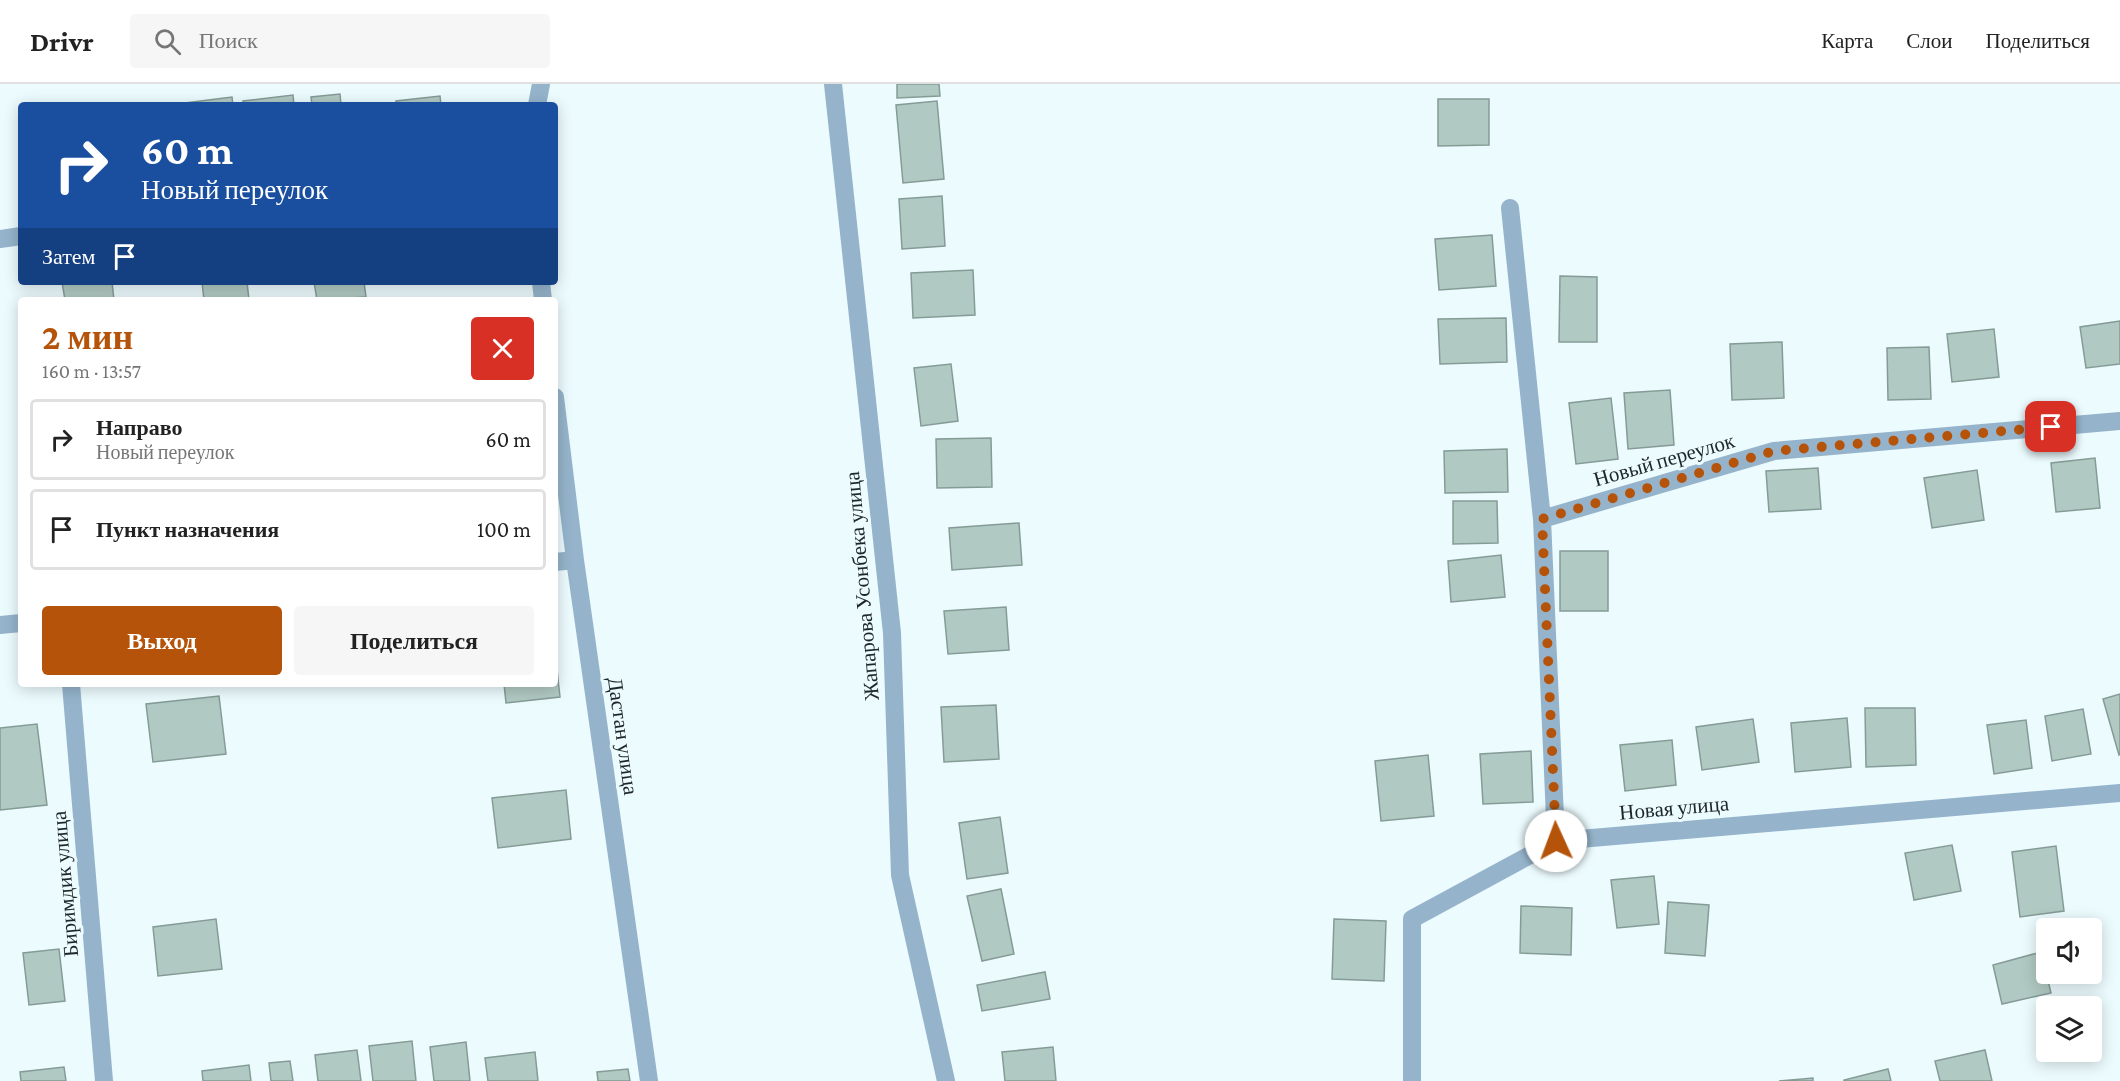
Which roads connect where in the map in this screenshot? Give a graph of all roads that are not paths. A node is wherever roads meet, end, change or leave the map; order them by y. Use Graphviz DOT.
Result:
graph roads {
  1 [pos="533,84"];
  2 [pos="541,84"];
  3 [pos="833,84"];
  4 [pos="536,102"];
  5 [pos="537,102"];
  6 [pos="1510,208"];
  7 [pos="18,236"];
  8 [pos="0,239"];
  9 [pos="558,421"];
  10 [pos="2120,421"];
  11 [pos="1542,519"];
  12 [pos="575,560"];
  13 [pos="558,562"];
  14 [pos="18,623"];
  15 [pos="0,625"];
  16 [pos="71,687"];
  17 [pos="2120,793"];
  18 [pos="1556,841"];
  19 [pos="104,1081"];
  20 [pos="649,1081"];
  21 [pos="946,1081"];
  22 [pos="1412,1081"];
  1 -- 4 [label="street"];
  2 -- 5 [label="street"];
  3 -- 21 [label="street, Жапарова Усонбека улица"];
  6 -- 11 [label="street"];
  7 -- 8 [label="street"];
  9 -- 12 [label="street, Дастан улица"];
  10 -- 11 [label="street, Новый переулок"];
  11 -- 18 [label="street"];
  12 -- 13 [label="street"];
  12 -- 20 [label="street, Дастан улица"];
  14 -- 15 [label="street"];
  16 -- 19 [label="street, Биримдик улица"];
  17 -- 18 [label="street, Новая улица"];
  18 -- 22 [label="street, Новая улица"];
}
